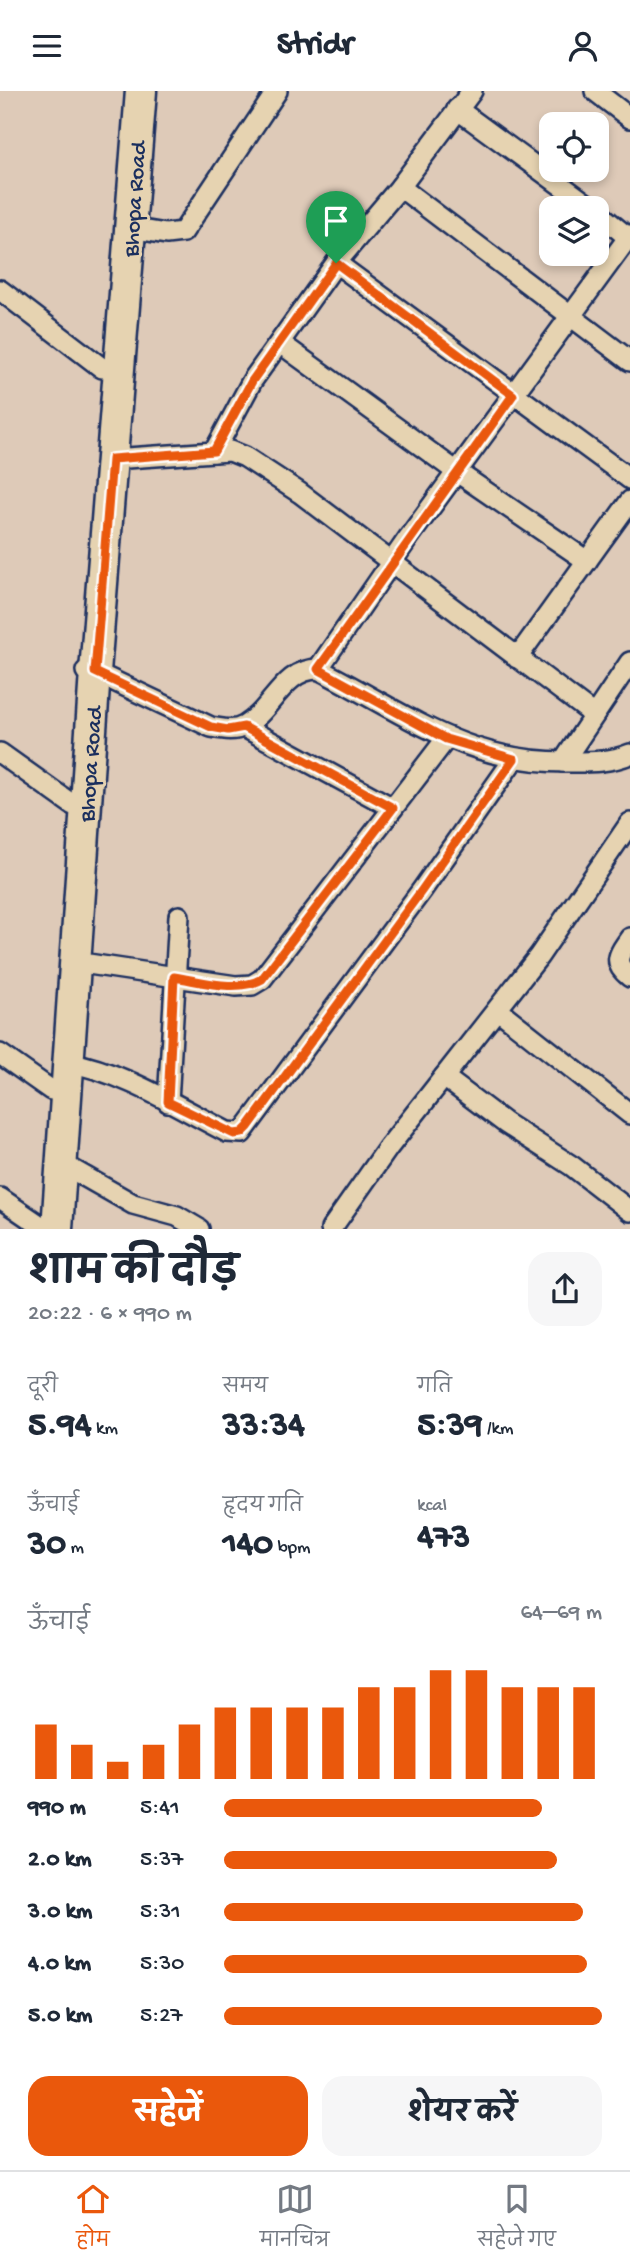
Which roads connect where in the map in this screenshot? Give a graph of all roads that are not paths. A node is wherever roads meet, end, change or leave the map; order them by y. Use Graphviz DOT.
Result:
graph roads {
  1 [pos="122,91"];
  2 [pos="141,91"];
  3 [pos="277,91"];
  4 [pos="471,91"];
  5 [pos="595,91"];
  6 [pos="457,109"];
  7 [pos="630,118"];
  8 [pos="400,187"];
  9 [pos="576,196"];
  10 [pos="609,221"];
  11 [pos="131,228"];
  12 [pos="629,237"];
  13 [pos="336,263"];
  14 [pos="0,290"];
  15 [pos="571,317"];
  16 [pos="280,343"];
  17 [pos="630,361"];
  18 [pos="102,367"];
  19 [pos="513,395"];
  20 [pos="214,451"];
  21 [pos="112,459"];
  22 [pos="457,472"];
  23 [pos="630,479"];
  24 [pos="630,501"];
  25 [pos="587,561"];
  26 [pos="392,563"];
  27 [pos="517,658"];
  28 [pos="630,662"];
  29 [pos="318,669"];
  30 [pos="88,671"];
  31 [pos="594,715"];
  32 [pos="244,727"];
  33 [pos="446,739"];
  34 [pos="630,754"];
  35 [pos="1,757"];
  36 [pos="514,759"];
  37 [pos="563,762"];
  38 [pos="73,805"];
  39 [pos="393,808"];
  40 [pos="630,823"];
  41 [pos="179,916"];
  42 [pos="630,938"];
  43 [pos="75,962"];
  44 [pos="174,977"];
  45 [pos="630,977"];
  46 [pos="498,1010"];
  47 [pos="0,1054"];
  48 [pos="67,1062"];
  49 [pos="444,1077"];
  50 [pos="51,1090"];
  51 [pos="168,1102"];
  52 [pos="630,1114"];
  53 [pos="61,1163"];
  54 [pos="0,1198"];
  55 [pos="630,1211"];
  56 [pos="630,1221"];
  57 [pos="46,1228"];
  58 [pos="200,1229"];
  59 [pos="331,1229"];
  60 [pos="625,1229"];
  1 -- 18 [label="main road, Bhopa Road"];
  2 -- 11 [label="main road, Bhopa Road"];
  3 -- 11 [label="street"];
  4 -- 6 [label="street"];
  5 -- 7 [label="street"];
  6 -- 8 [label="street"];
  6 -- 9 [label="street"];
  8 -- 13 [label="street"];
  8 -- 15 [label="street"];
  10 -- 12 [label="street"];
  11 -- 21 [label="main road, Bhopa Road"];
  12 -- 15 [label="street"];
  13 -- 16 [label="street"];
  13 -- 19 [label="street"];
  14 -- 18 [label="street"];
  15 -- 17 [label="street"];
  15 -- 19 [label="street"];
  16 -- 20 [label="street"];
  16 -- 22 [label="street"];
  18 -- 30 [label="main road, Bhopa Road"];
  19 -- 22 [label="street"];
  19 -- 23 [label="street"];
  20 -- 21 [label="street"];
  20 -- 26 [label="street"];
  21 -- 30 [label="main road, Bhopa Road"];
  22 -- 25 [label="street"];
  22 -- 26 [label="street"];
  24 -- 25 [label="street"];
  25 -- 27 [label="street"];
  26 -- 27 [label="street"];
  26 -- 29 [label="street"];
  27 -- 31 [label="street"];
  28 -- 31 [label="street"];
  29 -- 32 [label="street"];
  29 -- 33 [label="street"];
  30 -- 32 [label="street"];
  30 -- 38 [label="main road, Bhopa Road"];
  30 -- 43 [label="main road, Bhopa Road"];
  31 -- 37 [label="street"];
  32 -- 39 [label="street"];
  33 -- 36 [label="street"];
  33 -- 39 [label="street"];
  34 -- 37 [label="street"];
  35 -- 38 [label="street"];
  36 -- 37 [label="street"];
  36 -- 51 [label="street"];
  38 -- 50 [label="main road, Bhopa Road"];
  39 -- 44 [label="street"];
  40 -- 46 [label="street"];
  41 -- 44 [label="street"];
  42 -- 45 [label="street"];
  43 -- 44 [label="street"];
  43 -- 48 [label="main road, Bhopa Road"];
  44 -- 51 [label="street"];
  46 -- 49 [label="street"];
  46 -- 52 [label="street"];
  47 -- 50 [label="street"];
  48 -- 51 [label="street"];
  48 -- 53 [label="main road, Bhopa Road"];
  49 -- 55 [label="street"];
  49 -- 59 [label="street"];
  50 -- 57 [label="main road, Bhopa Road"];
  53 -- 57 [label="main road, Bhopa Road"];
  53 -- 58 [label="street"];
  54 -- 57 [label="street"];
  56 -- 60 [label="street"];
}
